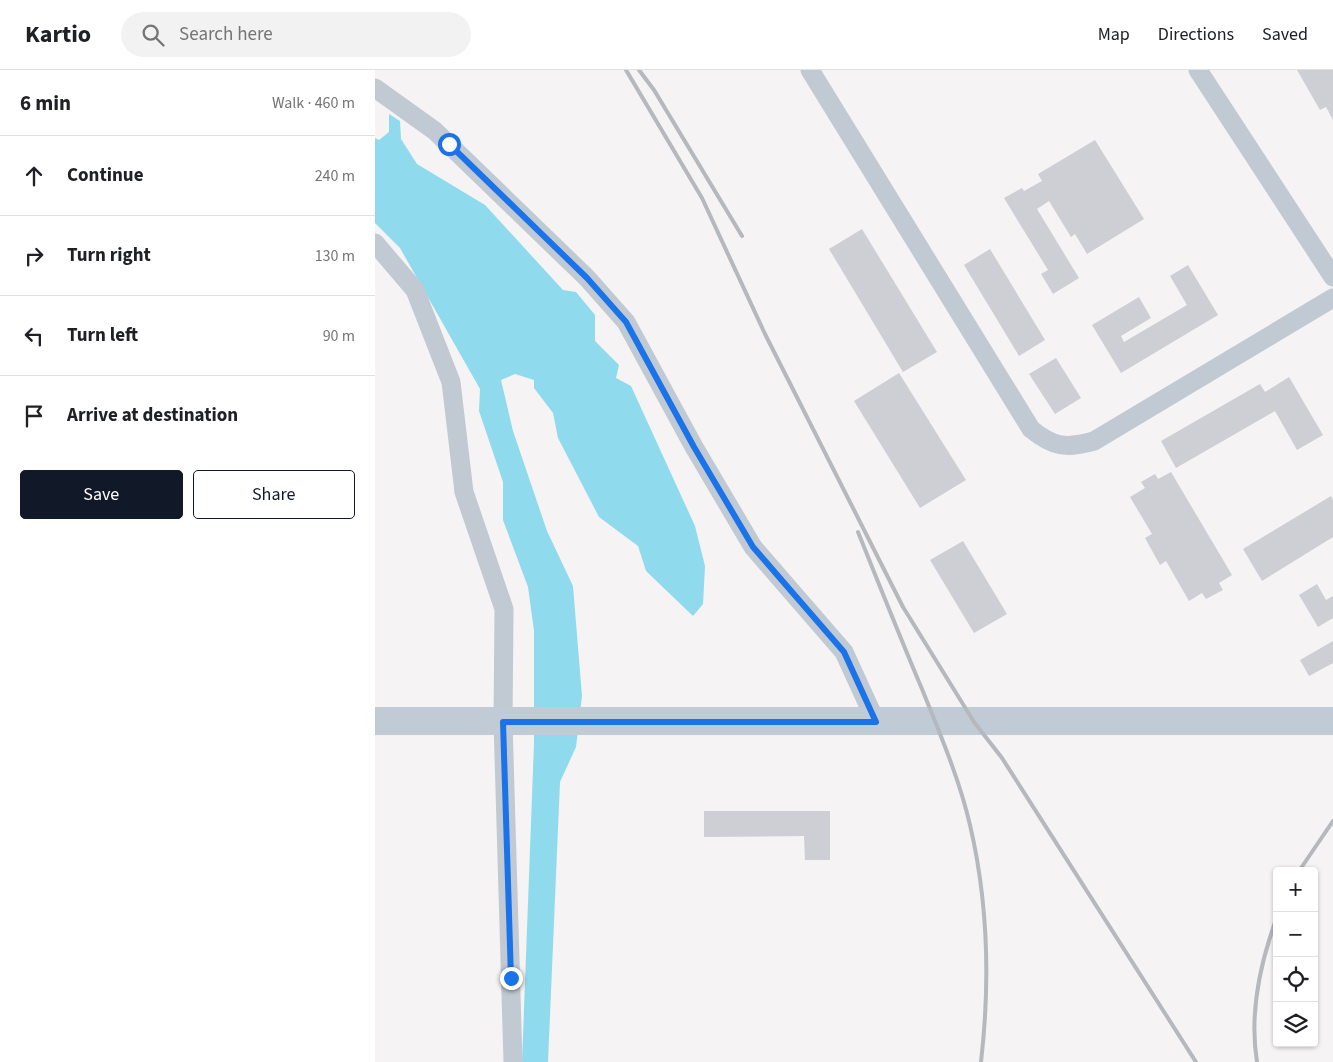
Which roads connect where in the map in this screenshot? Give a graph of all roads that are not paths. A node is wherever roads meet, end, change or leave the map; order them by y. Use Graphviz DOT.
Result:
graph roads {
  1 [pos="810,70"];
  2 [pos="1198,70"];
  3 [pos="375,88"];
  4 [pos="375,243"];
  5 [pos="1333,277"];
  6 [pos="1333,298"];
  7 [pos="375,721"];
  8 [pos="510,722"];
  9 [pos="876,722"];
  10 [pos="1333,722"];
  11 [pos="513,1062"];
  1 -- 6 [label="street"];
  2 -- 5 [label="street"];
  3 -- 9 [label="street"];
  4 -- 8 [label="street"];
  7 -- 8 [label="main road"];
  8 -- 9 [label="main road"];
  8 -- 11 [label="street"];
  9 -- 10 [label="main road"];
}
